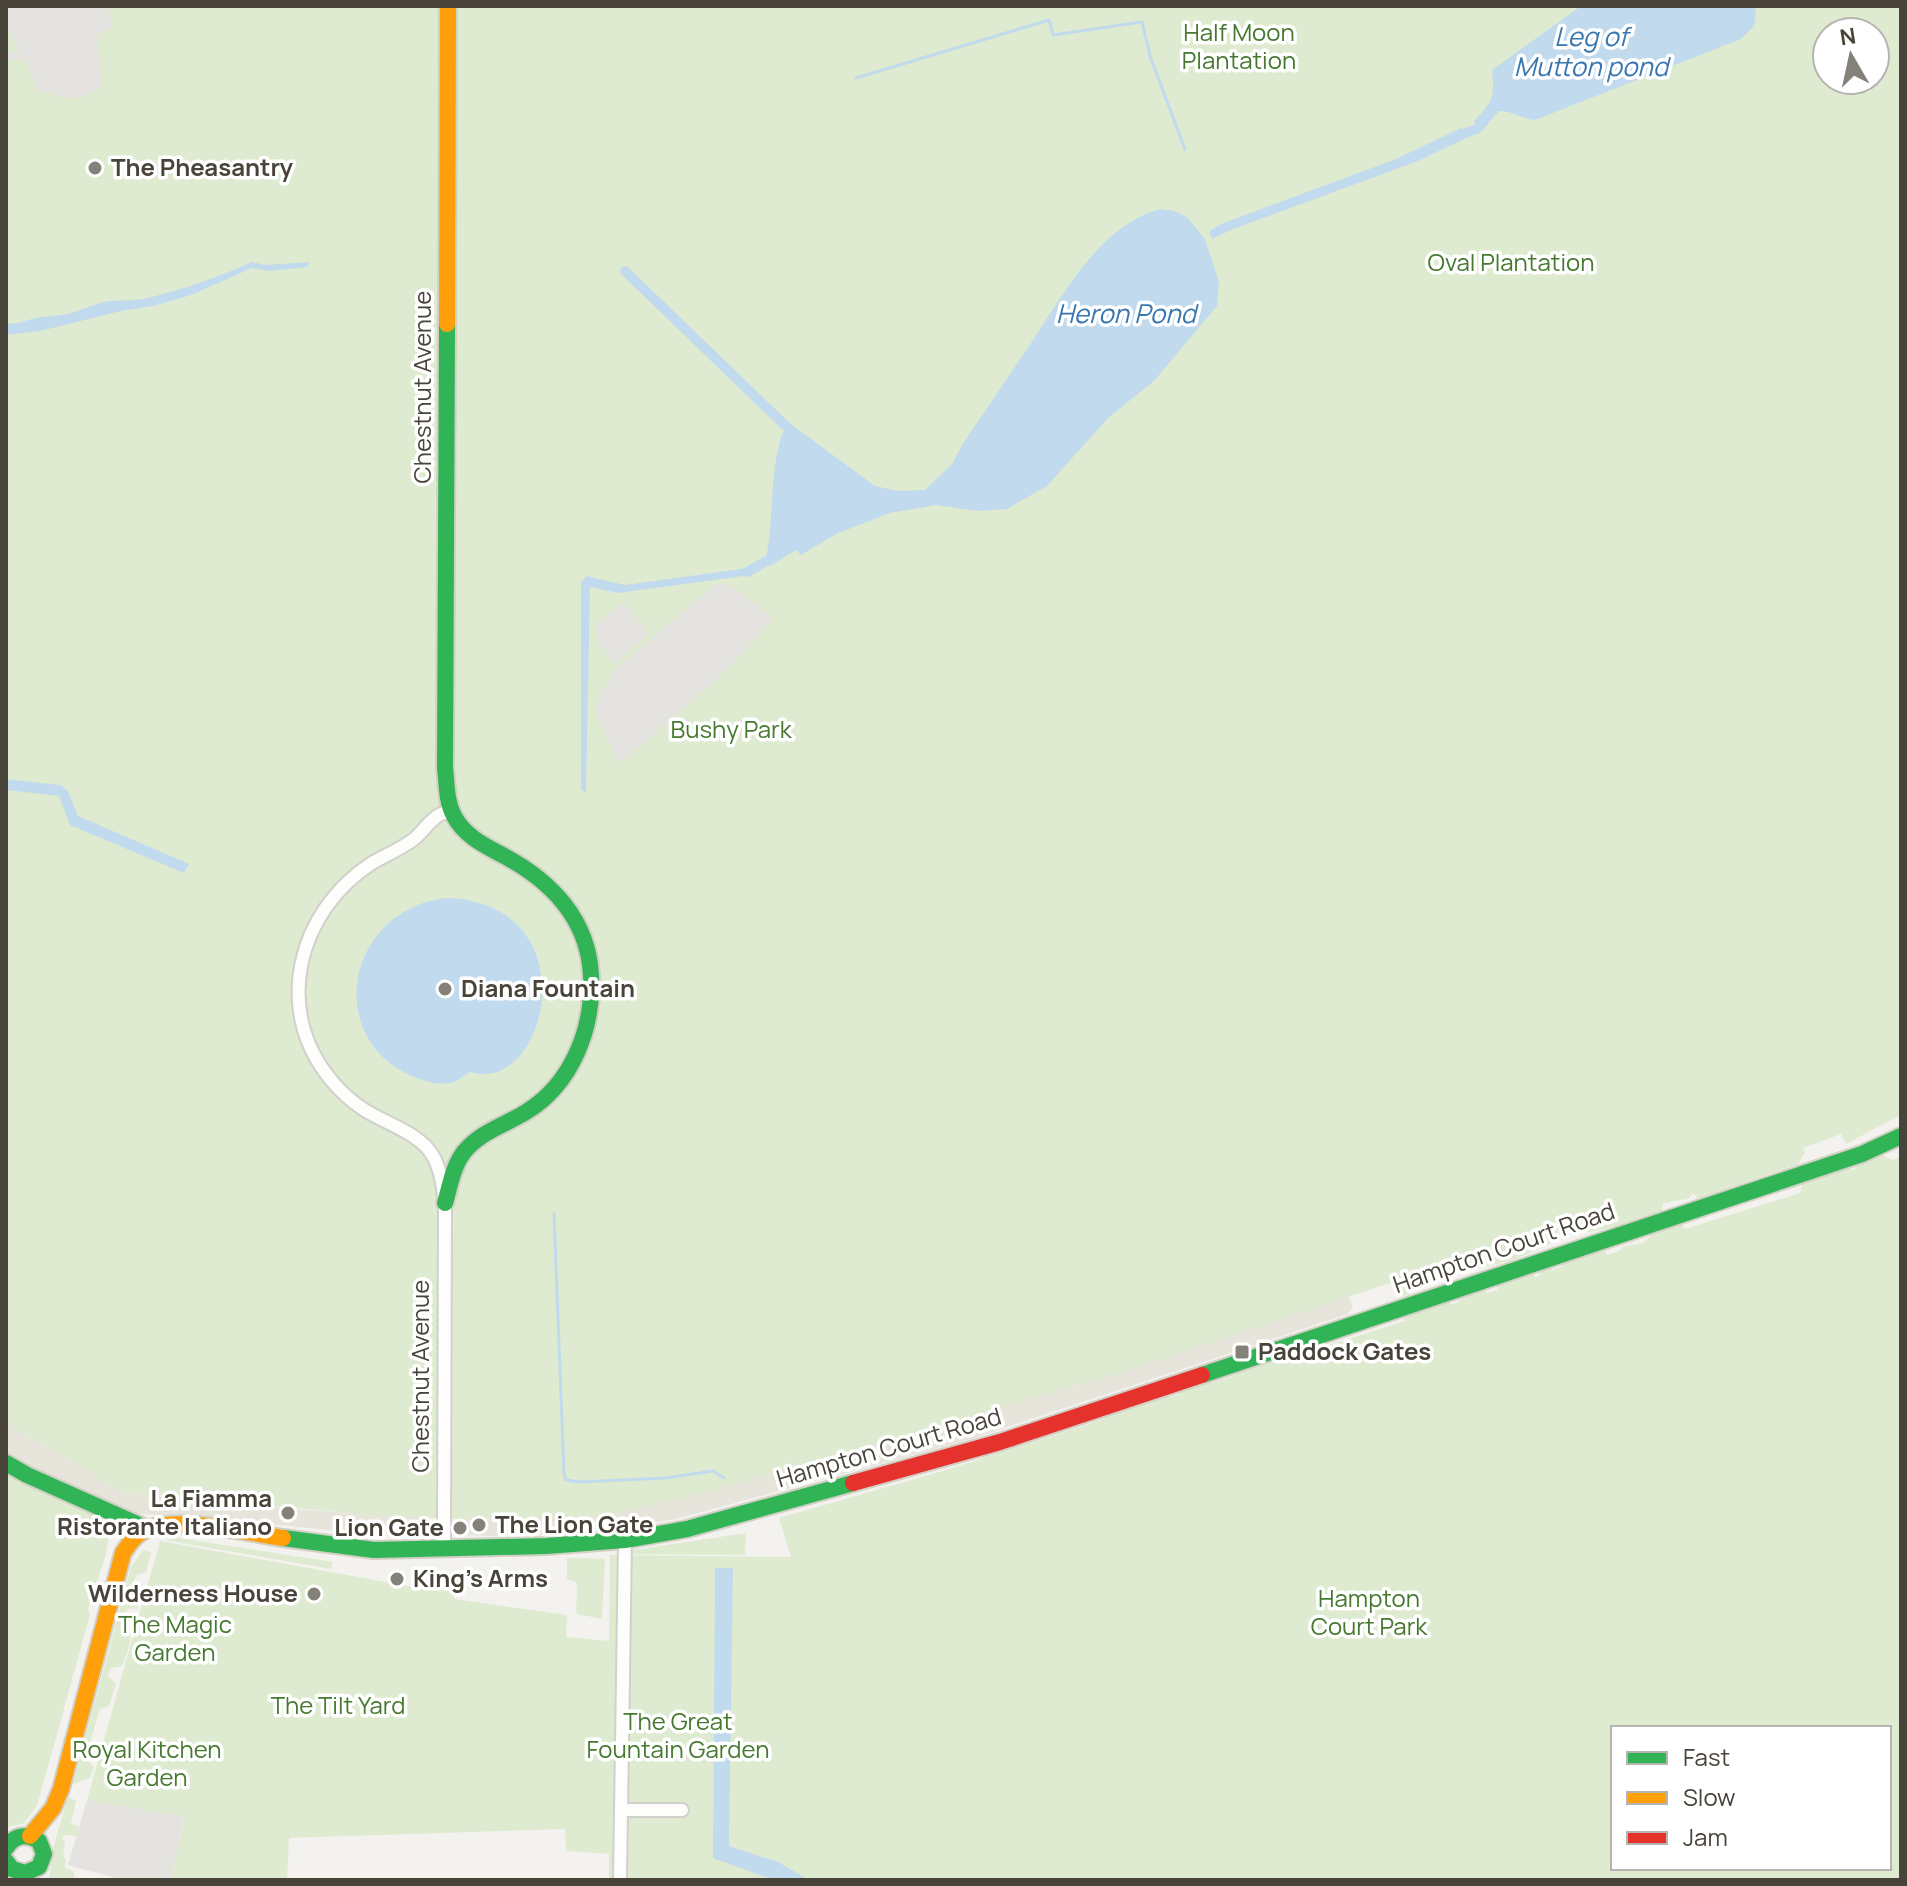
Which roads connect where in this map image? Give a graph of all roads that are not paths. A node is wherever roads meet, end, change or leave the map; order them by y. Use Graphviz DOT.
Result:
graph roads {
  1 [pos="448,6"];
  2 [pos="445,768"];
  3 [pos="452,814"];
  4 [pos="433,820"];
  5 [pos="1901,1136"];
  6 [pos="435,1163"];
  7 [pos="457,1165"];
  8 [pos="445,1203"];
  9 [pos="6,1463"];
  10 [pos="146,1528"];
  11 [pos="625,1540"];
  12 [pos="444,1549"];
  13 [pos="623,1810"];
  14 [pos="682,1810"];
  15 [pos="36,1841"];
  16 [pos="8,1842"];
  17 [pos="9,1867"];
  18 [pos="37,1875"];
  19 [pos="620,1880"];
  1 -- 2 [label="main road, Chestnut Avenue"];
  2 -- 3 [label="main road, Chestnut Avenue"];
  2 -- 4 [label="street, Chestnut Avenue"];
  3 -- 4 [label="street"];
  3 -- 7 [label="main road, Chestnut Avenue"];
  4 -- 6 [label="street"];
  5 -- 11 [label="main road, Hampton Court Road"];
  6 -- 7 [label="street"];
  6 -- 8 [label="street, Chestnut Avenue"];
  7 -- 8 [label="main road, Chestnut Avenue"];
  8 -- 12 [label="street, Chestnut Avenue"];
  9 -- 10 [label="main road"];
  10 -- 12 [label="main road, Hampton Court Road"];
  10 -- 15 [label="main road"];
  11 -- 12 [label="main road, Hampton Court Road"];
  11 -- 13 [label="street"];
  13 -- 14 [label="street"];
  13 -- 19 [label="street"];
  15 -- 16 [label="main road"];
  15 -- 18 [label="main road"];
  17 -- 18 [label="main road"];
}
